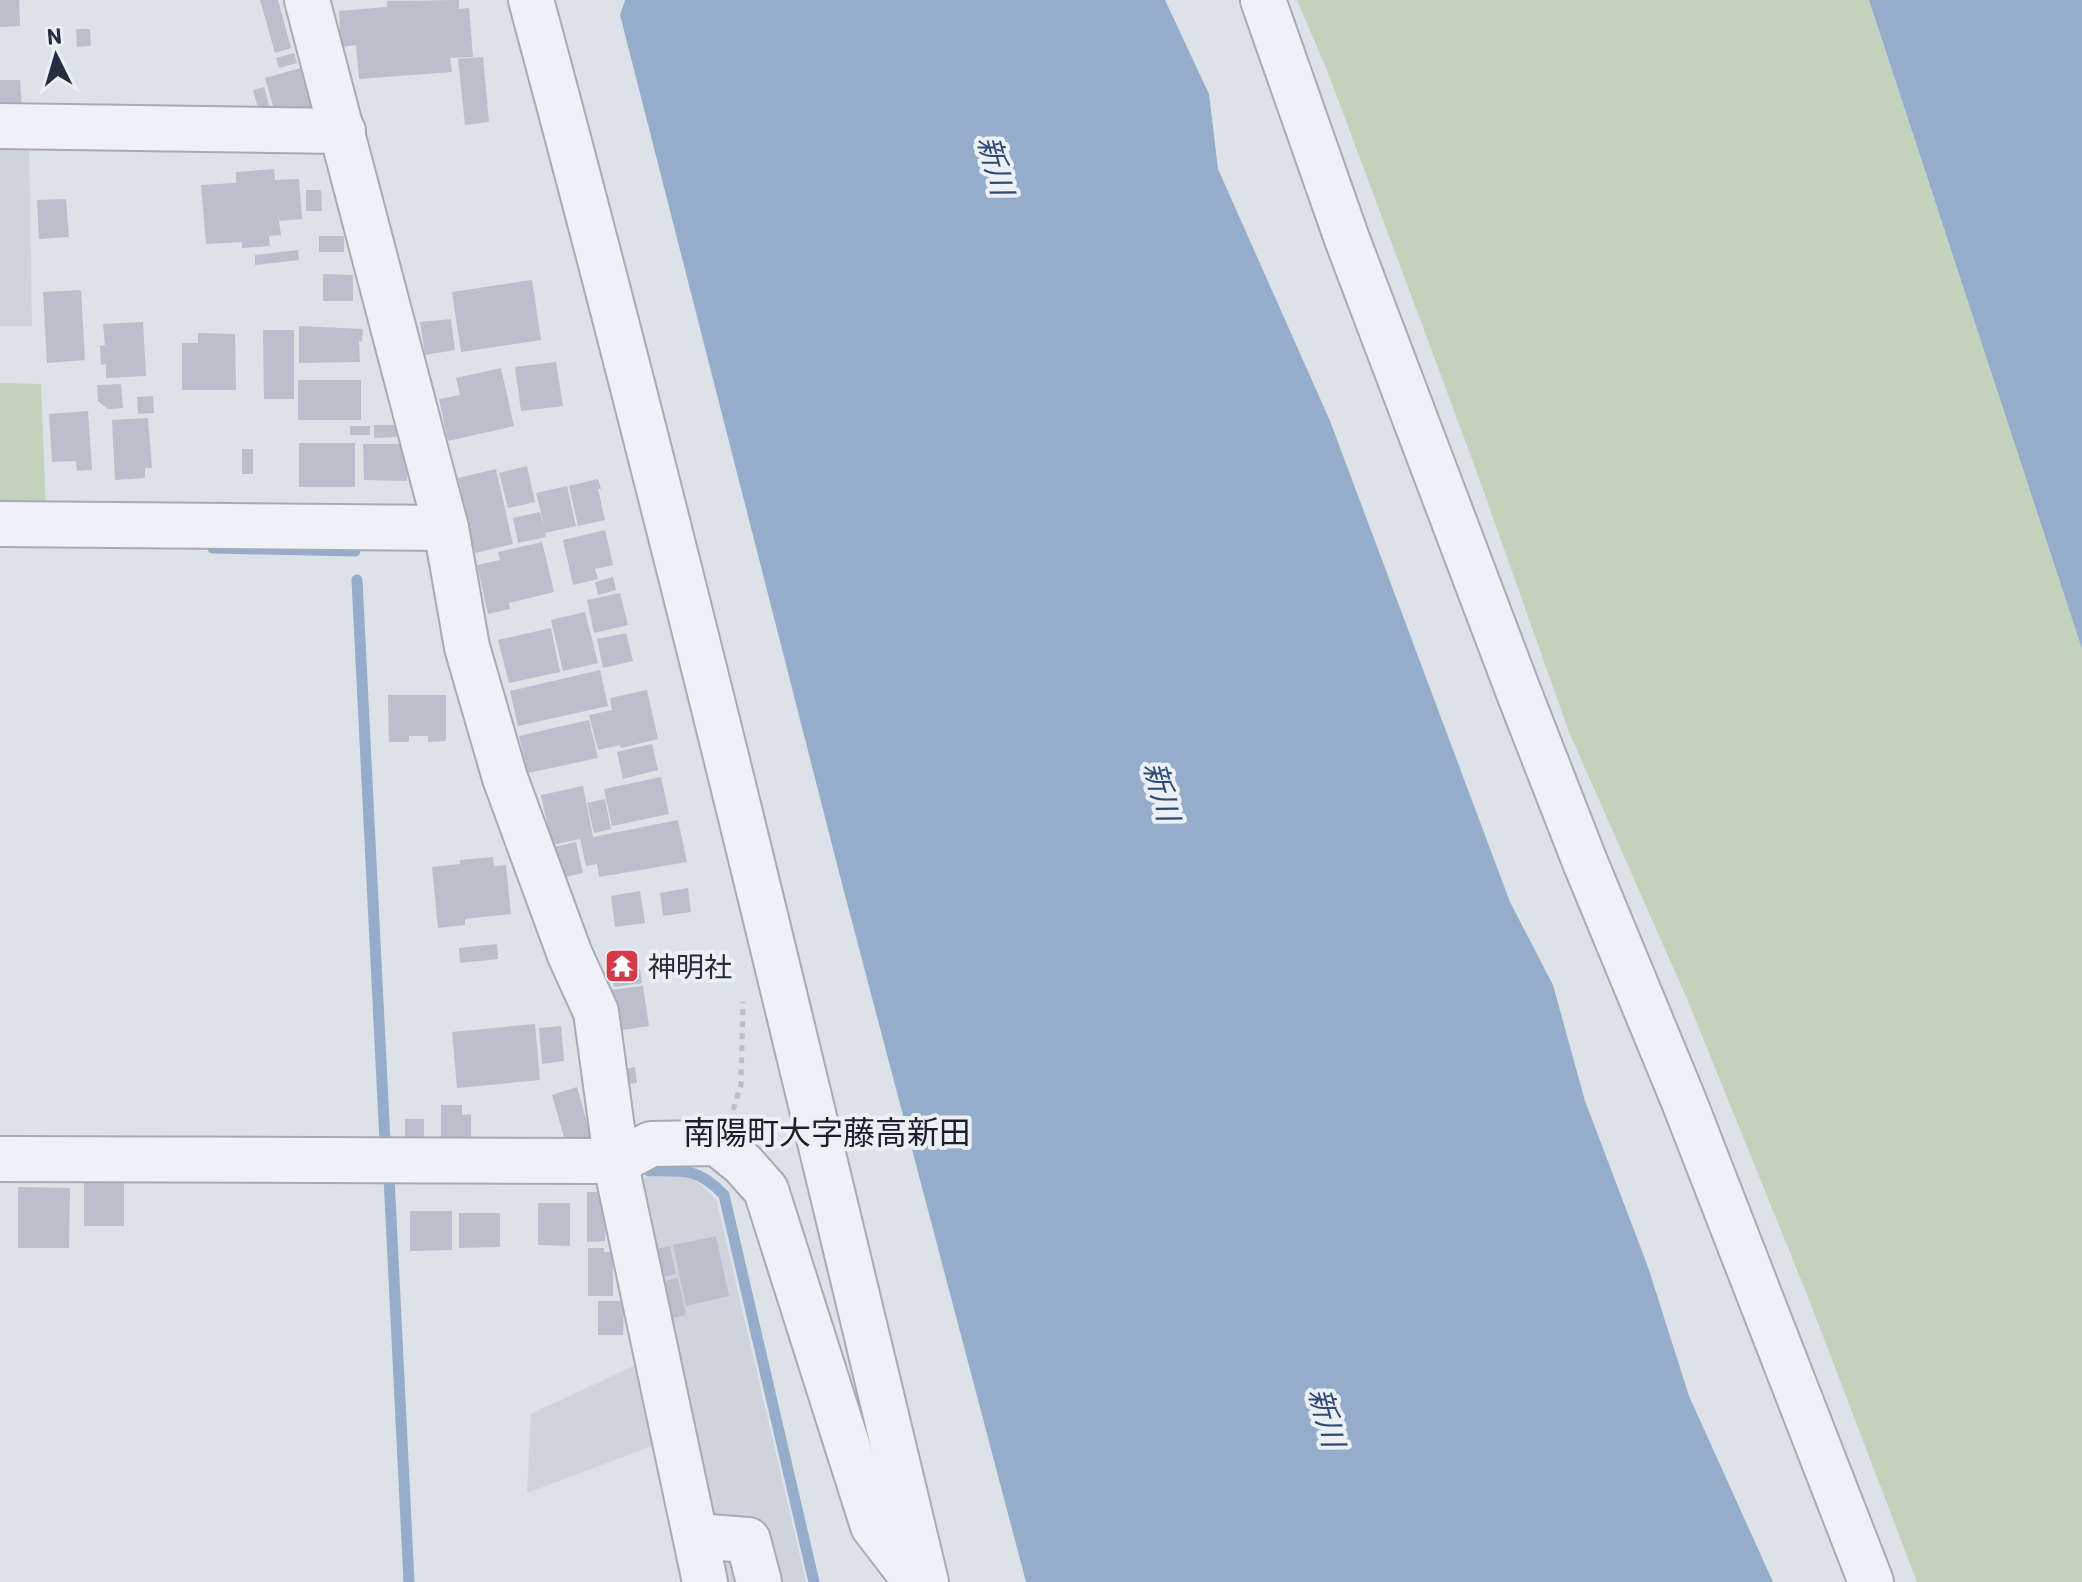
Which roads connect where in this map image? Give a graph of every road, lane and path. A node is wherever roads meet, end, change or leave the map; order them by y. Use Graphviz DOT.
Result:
graph roads {
  1 [pos="307,0"];
  2 [pos="531,0"];
  3 [pos="1263,0"];
  4 [pos="0,126"];
  5 [pos="343,131"];
  6 [pos="0,524"];
  7 [pos="446,528"];
  8 [pos="744,991"];
  9 [pos="717,1143"];
  10 [pos="0,1159"];
  11 [pos="619,1161"];
  12 [pos="696,1536"];
  13 [pos="705,1582"];
  14 [pos="759,1582"];
  15 [pos="916,1582"];
  16 [pos="926,1582"];
  17 [pos="1871,1582"];
  1 -- 5 [label="street"];
  2 -- 16 [label="street"];
  3 -- 17 [label="street"];
  4 -- 5 [label="street"];
  5 -- 7 [label="street"];
  6 -- 7 [label="street"];
  7 -- 11 [label="street"];
  8 -- 9 [label="path"];
  9 -- 11 [label="street"];
  9 -- 15 [label="street"];
  10 -- 11 [label="street"];
  11 -- 12 [label="street"];
  12 -- 13 [label="street"];
  12 -- 14 [label="street"];
}
